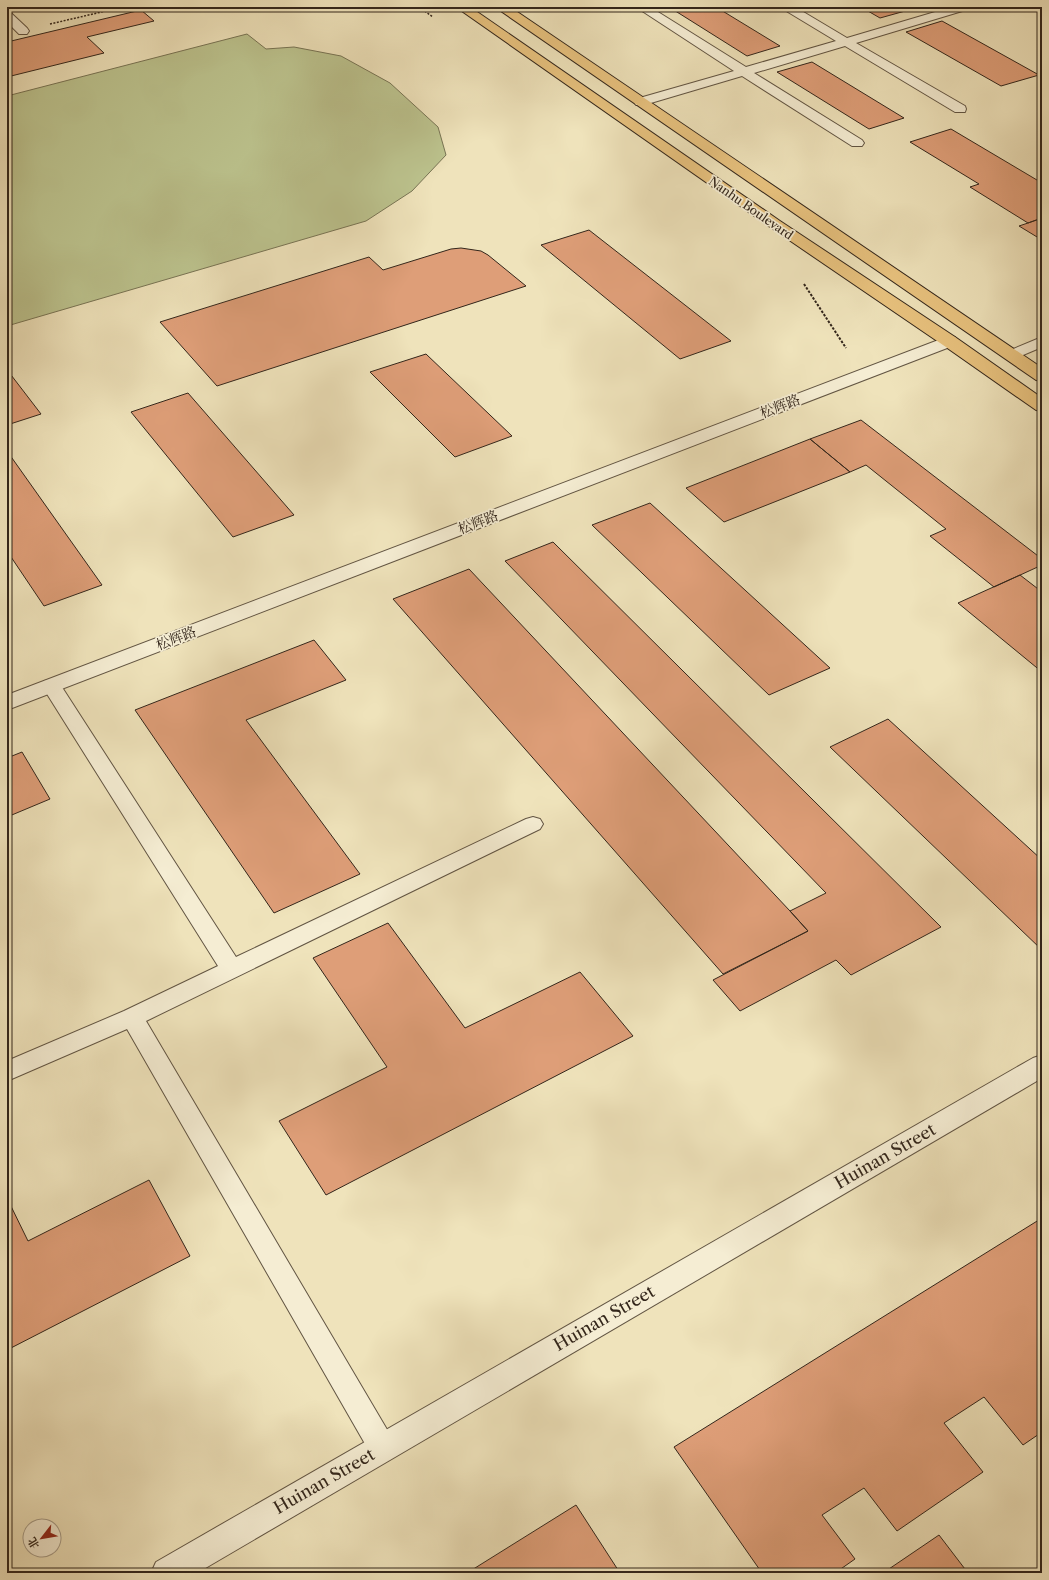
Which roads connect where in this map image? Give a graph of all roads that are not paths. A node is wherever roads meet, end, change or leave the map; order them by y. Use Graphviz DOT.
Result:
graph roads {
  1 [pos="462,7"];
  2 [pos="501,7"];
  3 [pos="642,7"];
  4 [pos="787,7"];
  5 [pos="965,7"];
  6 [pos="7,15"];
  7 [pos="23,31"];
  8 [pos="845,41"];
  9 [pos="743,71"];
  10 [pos="640,102"];
  11 [pos="960,109"];
  12 [pos="857,143"];
  13 [pos="949,341"];
  14 [pos="1042,342"];
  15 [pos="1011,355"];
  16 [pos="1042,376"];
  17 [pos="1042,406"];
  18 [pos="51,686"];
  19 [pos="7,703"];
  20 [pos="533,824"];
  21 [pos="232,969"];
  22 [pos="132,1017"];
  23 [pos="1042,1065"];
  24 [pos="7,1071"];
  25 [pos="382,1447"];
  26 [pos="167,1573"];
  1 -- 13 [label="main road, Nanhu Boulevard"];
  2 -- 10 [label="main road, Nanhu Boulevard"];
  3 -- 9 [label="lane"];
  4 -- 8 [label="lane"];
  5 -- 8 [label="lane"];
  6 -- 7 [label="lane"];
  8 -- 9 [label="lane"];
  8 -- 11 [label="lane"];
  9 -- 10 [label="lane"];
  9 -- 12 [label="lane"];
  10 -- 15 [label="main road, Nanhu Boulevard"];
  13 -- 17 [label="main road, Nanhu Boulevard"];
  13 -- 18 [label="street, 松辉路"];
  14 -- 15 [label="lane"];
  15 -- 16 [label="main road, Nanhu Boulevard"];
  18 -- 19 [label="street, 松辉路"];
  18 -- 21 [label="lane"];
  20 -- 21 [label="lane"];
  21 -- 22 [label="lane"];
  22 -- 24 [label="lane"];
  22 -- 25 [label="lane"];
  23 -- 25 [label="street, Huinan Street"];
  25 -- 26 [label="street, Huinan Street"];
}
